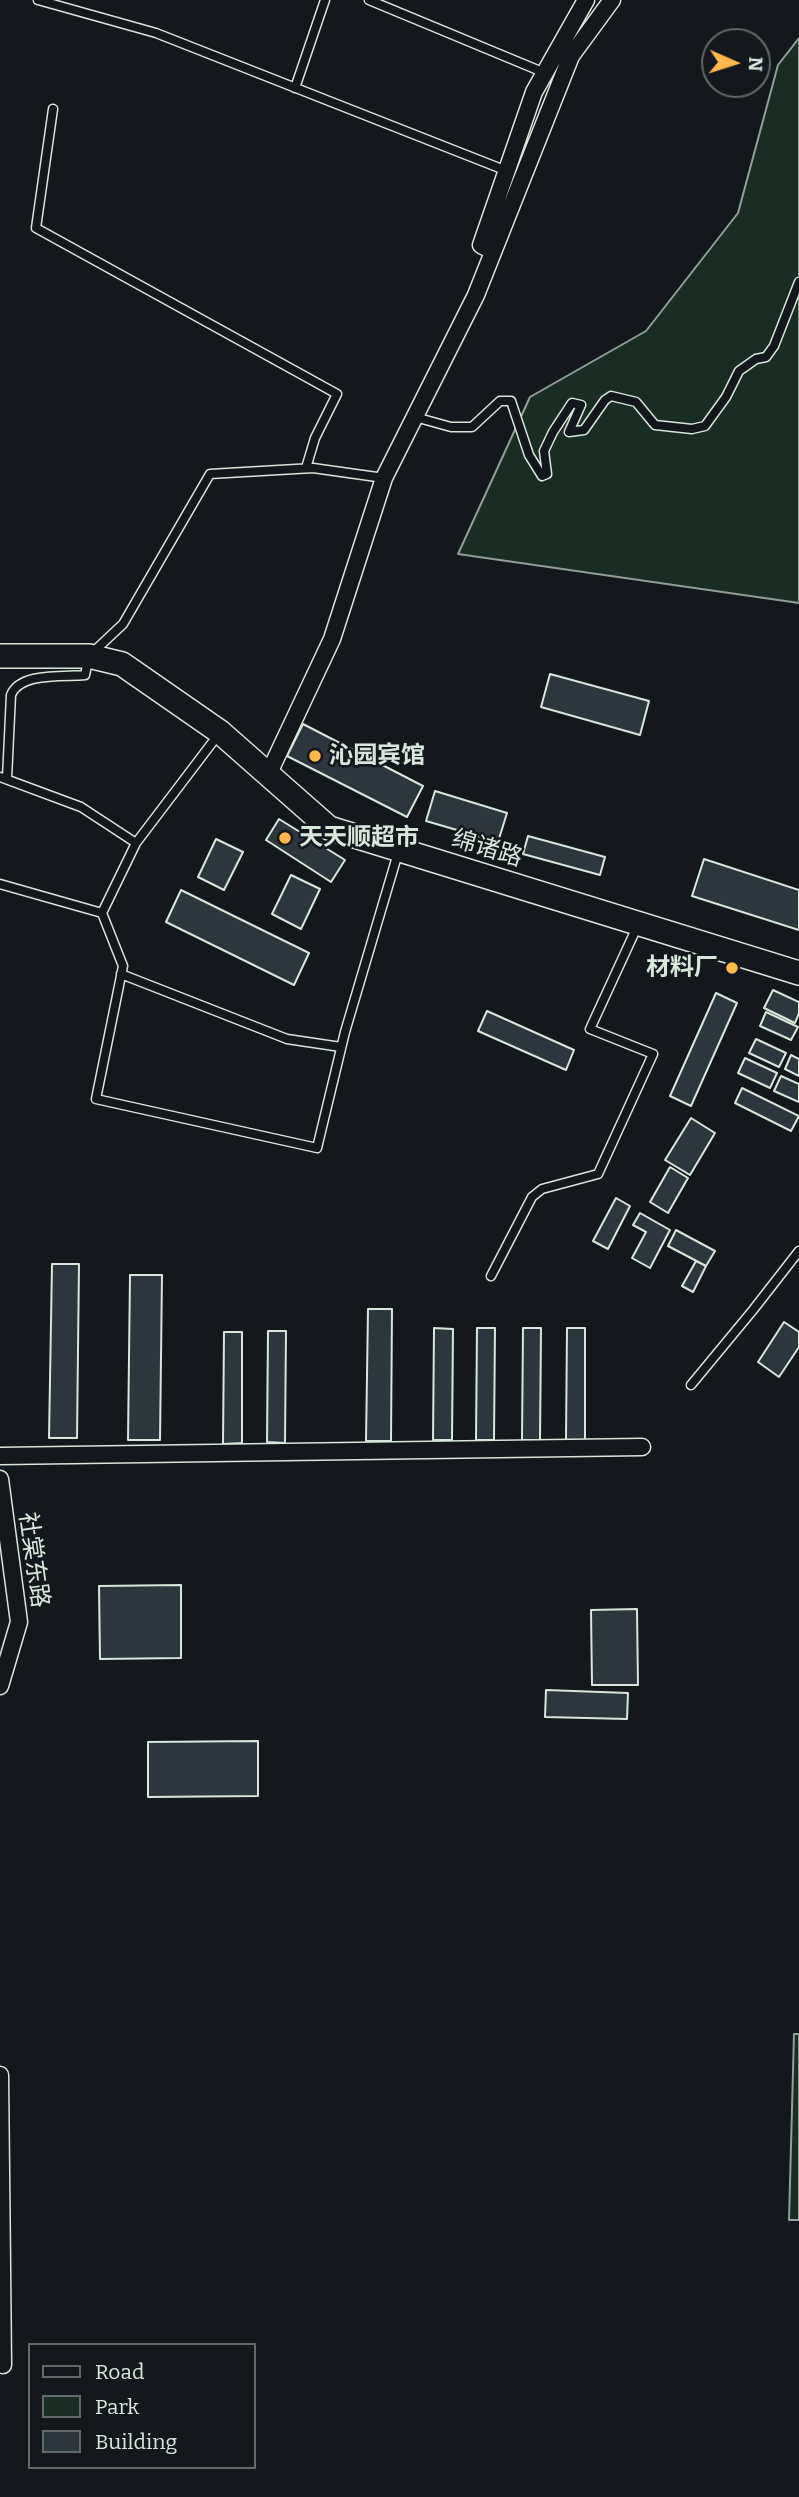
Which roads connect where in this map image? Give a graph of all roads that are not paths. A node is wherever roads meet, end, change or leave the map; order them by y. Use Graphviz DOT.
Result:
graph roads {
  1 [pos="38,0"];
  2 [pos="325,0"];
  3 [pos="369,0"];
  4 [pos="586,0"];
  5 [pos="612,0"];
  6 [pos="545,73"];
  7 [pos="295,88"];
  8 [pos="53,109"];
  9 [pos="507,172"];
  10 [pos="493,251"];
  11 [pos="799,282"];
  12 [pos="415,417"];
  13 [pos="306,468"];
  14 [pos="384,478"];
  15 [pos="0,656"];
  16 [pos="89,656"];
  17 [pos="220,732"];
  18 [pos="268,775"];
  19 [pos="3,778"];
  20 [pos="136,843"];
  21 [pos="399,850"];
  22 [pos="0,884"];
  23 [pos="102,913"];
  24 [pos="638,923"];
  25 [pos="799,973"];
  26 [pos="121,974"];
  27 [pos="341,1046"];
  28 [pos="799,1251"];
  29 [pos="491,1276"];
  30 [pos="691,1385"];
  31 [pos="642,1447"];
  32 [pos="0,1456"];
  33 [pos="0,1479"];
  34 [pos="0,1686"];
  35 [pos="0,2075"];
  36 [pos="3,2365"];
  1 -- 7 [label="lane"];
  2 -- 7 [label="lane"];
  3 -- 6 [label="lane"];
  4 -- 6 [label="street"];
  5 -- 10 [label="street"];
  6 -- 9 [label="street"];
  7 -- 9 [label="lane"];
  8 -- 13 [label="lane"];
  9 -- 10 [label="street"];
  10 -- 12 [label="street"];
  11 -- 12 [label="lane"];
  12 -- 14 [label="street"];
  13 -- 14 [label="lane"];
  13 -- 16 [label="lane"];
  14 -- 18 [label="street"];
  15 -- 16 [label="street, 绵诸路"];
  16 -- 17 [label="street, 绵诸路"];
  16 -- 19 [label="lane"];
  17 -- 18 [label="street, 绵诸路"];
  17 -- 20 [label="lane"];
  18 -- 21 [label="street, 绵诸路"];
  19 -- 20 [label="lane"];
  20 -- 23 [label="lane"];
  21 -- 24 [label="street, 绵诸路"];
  21 -- 27 [label="lane"];
  22 -- 23 [label="lane"];
  23 -- 26 [label="lane"];
  24 -- 25 [label="street, 绵诸路"];
  24 -- 29 [label="lane"];
  26 -- 27 [label="lane"];
  26 -- 27 [label="lane"];
  28 -- 30 [label="lane"];
  31 -- 32 [label="street"];
  33 -- 34 [label="street, 社棠东路"];
  35 -- 36 [label="street"];
}
